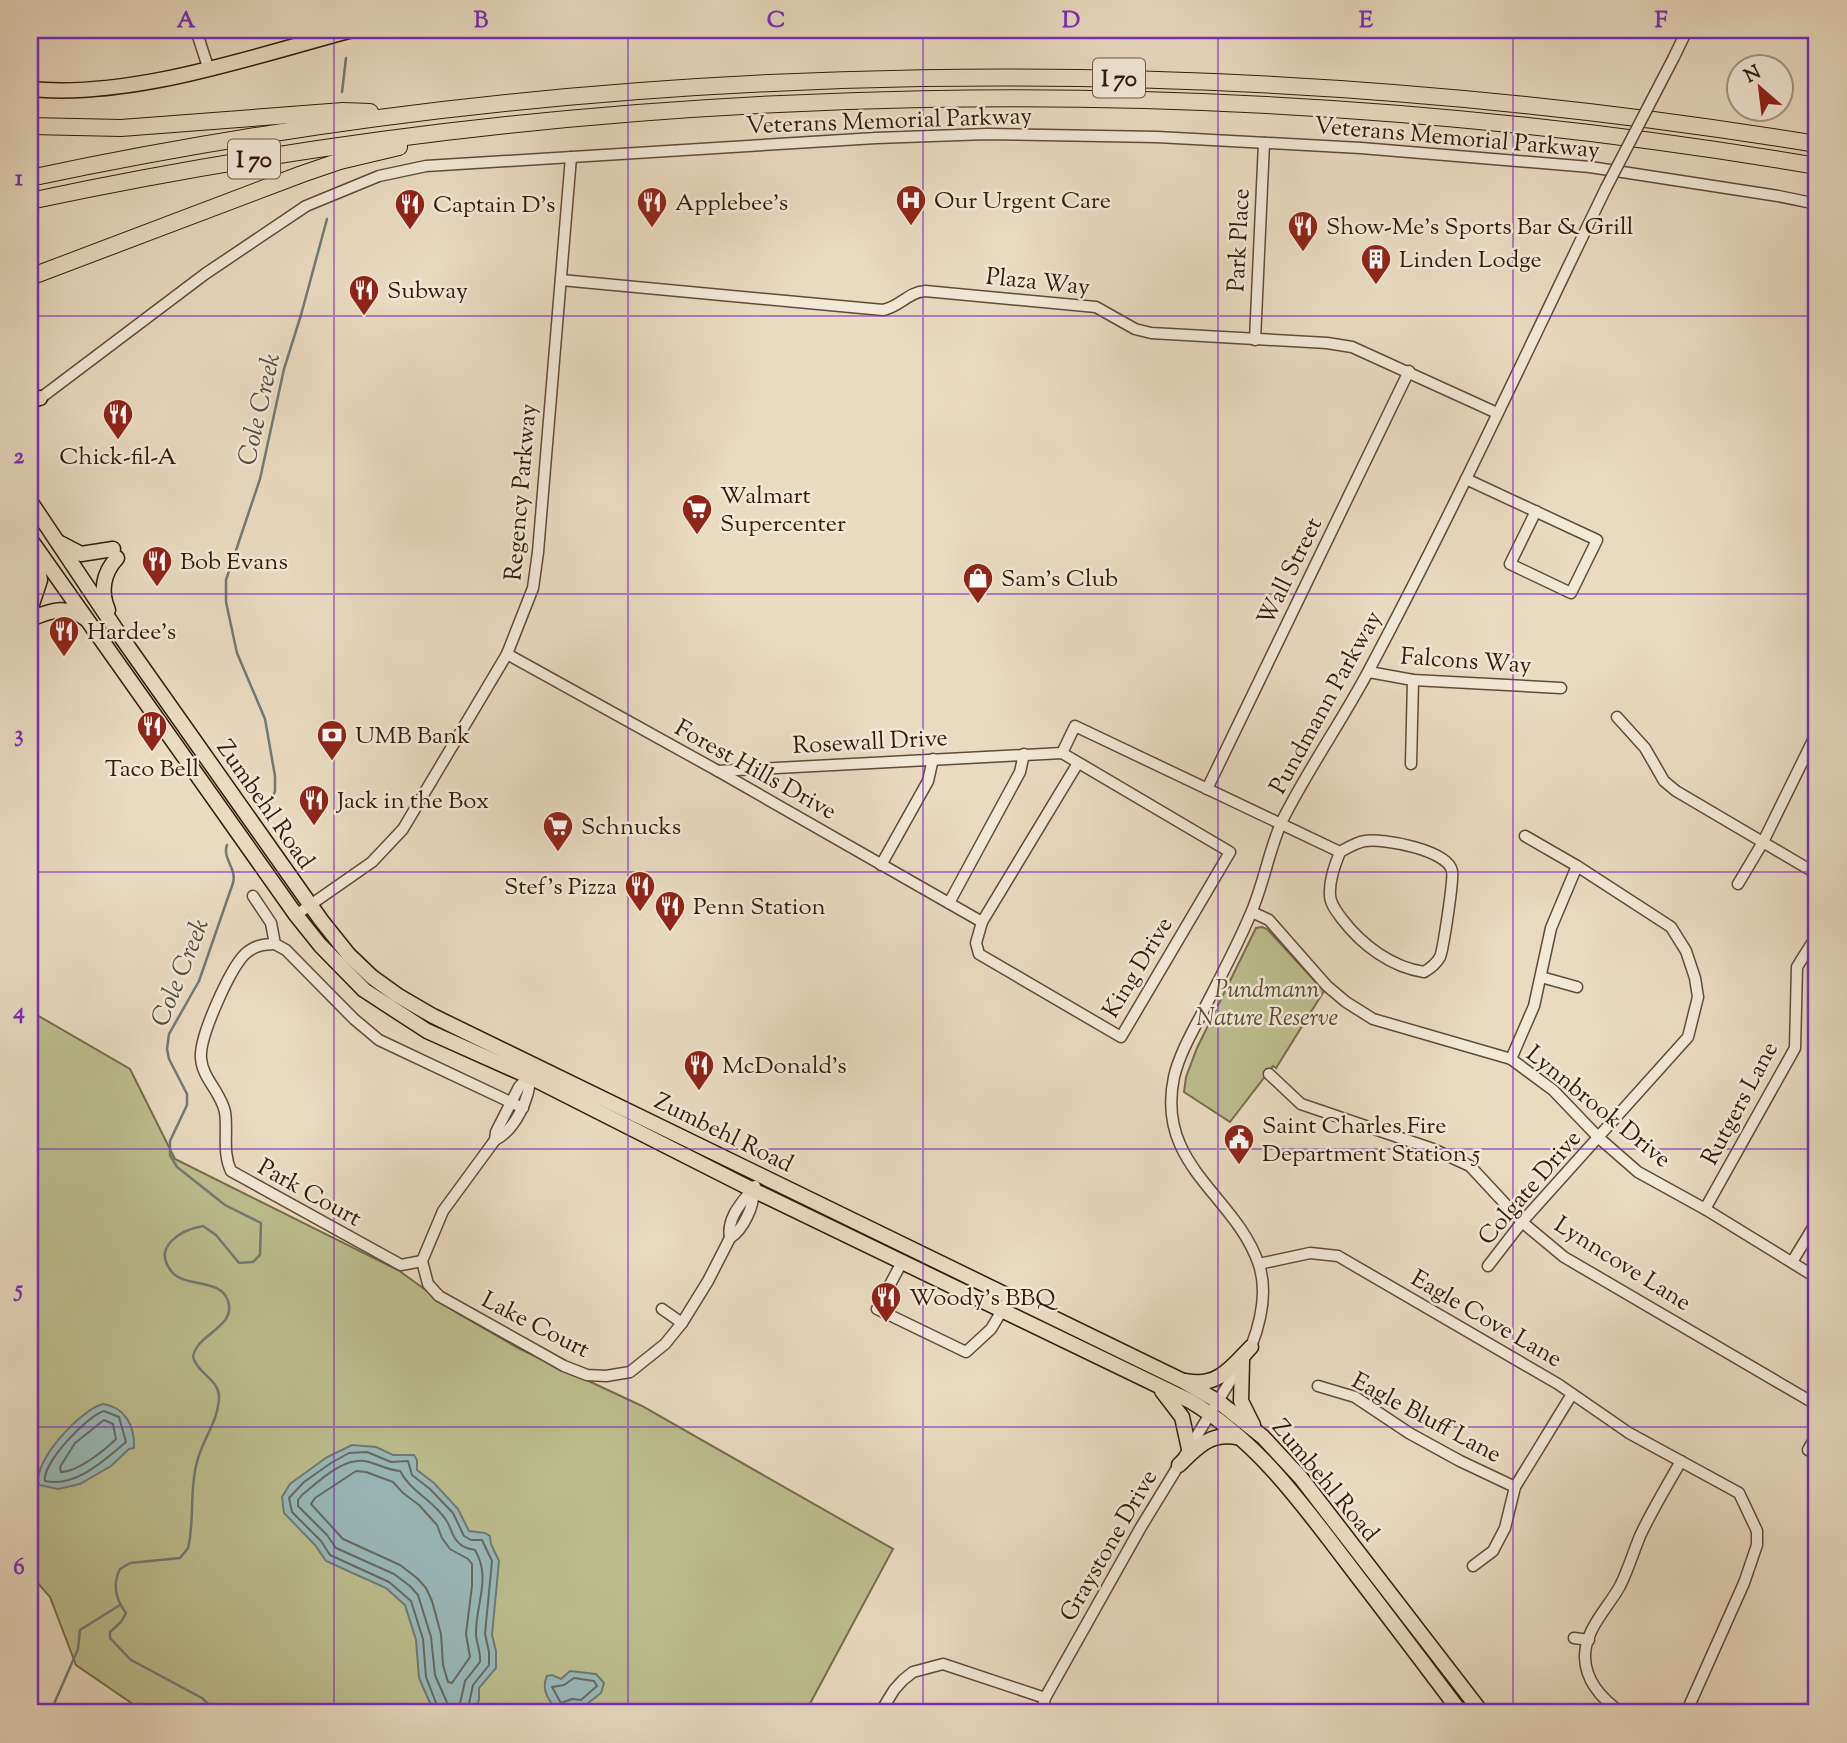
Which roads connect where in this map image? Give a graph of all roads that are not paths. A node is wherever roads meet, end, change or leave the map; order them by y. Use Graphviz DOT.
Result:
graph roads {
  1 [pos="196,30"];
  2 [pos="296,30"];
  3 [pos="353,30"];
  4 [pos="1687,30"];
  5 [pos="301,44"];
  6 [pos="208,67"];
  7 [pos="30,89"];
  8 [pos="418,114"];
  9 [pos="30,126"];
  10 [pos="480,128"];
  11 [pos="1264,143"];
  12 [pos="1817,144"];
  13 [pos="570,157"];
  14 [pos="1817,166"];
  15 [pos="30,178"];
  16 [pos="30,201"];
  17 [pos="1817,204"];
  18 [pos="30,277"];
  19 [pos="561,280"];
  20 [pos="1255,340"];
  21 [pos="1409,371"];
  22 [pos="33,401"];
  23 [pos="1497,412"];
  24 [pos="1466,479"];
  25 [pos="30,500"];
  26 [pos="1536,510"];
  27 [pos="55,540"];
  28 [pos="32,542"];
  29 [pos="90,622"];
  30 [pos="117,631"];
  31 [pos="507,654"];
  32 [pos="1368,672"];
  33 [pos="1413,680"];
  34 [pos="1561,688"];
  35 [pos="1616,717"];
  36 [pos="1817,732"];
  37 [pos="1062,753"];
  38 [pos="1024,754"];
  39 [pos="933,759"];
  40 [pos="1078,763"];
  41 [pos="1411,764"];
  42 [pos="718,771"];
  43 [pos="216,785"];
  44 [pos="1208,789"];
  45 [pos="1282,822"];
  46 [pos="1525,836"];
  47 [pos="1763,842"];
  48 [pos="1340,852"];
  49 [pos="881,865"];
  50 [pos="1577,866"];
  51 [pos="1817,874"];
  52 [pos="1738,884"];
  53 [pos="253,896"];
  54 [pos="949,903"];
  55 [pos="310,905"];
  56 [pos="1252,912"];
  57 [pos="296,915"];
  58 [pos="982,922"];
  59 [pos="1817,935"];
  60 [pos="275,944"];
  61 [pos="1541,977"];
  62 [pos="1577,986"];
  63 [pos="1511,1059"];
  64 [pos="533,1071"];
  65 [pos="1269,1074"];
  66 [pos="511,1103"];
  67 [pos="523,1108"];
  68 [pos="1599,1138"];
  69 [pos="495,1140"];
  70 [pos="761,1176"];
  71 [pos="753,1190"];
  72 [pos="1705,1209"];
  73 [pos="1817,1220"];
  74 [pos="1522,1222"];
  75 [pos="422,1261"];
  76 [pos="902,1262"];
  77 [pos="1792,1262"];
  78 [pos="1259,1264"];
  79 [pos="1488,1266"];
  80 [pos="1817,1278"];
  81 [pos="1006,1304"];
  82 [pos="662,1309"];
  83 [pos="682,1323"];
  84 [pos="1251,1346"];
  85 [pos="1242,1362"];
  86 [pos="1182,1381"];
  87 [pos="1156,1385"];
  88 [pos="1318,1386"];
  89 [pos="1572,1394"];
  90 [pos="1817,1405"];
  91 [pos="1215,1408"];
  92 [pos="1817,1434"];
  93 [pos="1263,1437"];
  94 [pos="1240,1438"];
  95 [pos="1189,1449"];
  96 [pos="1808,1450"];
  97 [pos="1681,1461"];
  98 [pos="1179,1465"];
  99 [pos="1515,1487"];
  100 [pos="1474,1566"];
  101 [pos="1574,1638"];
  102 [pos="1588,1640"];
  103 [pos="1045,1698"];
  104 [pos="880,1713"];
  105 [pos="1042,1713"];
  106 [pos="1461,1713"];
  107 [pos="1482,1713"];
  108 [pos="1622,1713"];
  109 [pos="1686,1713"];
  1 -- 6 [label="street"];
  2 -- 5 [label="street"];
  3 -- 5 [label="main road"];
  4 -- 23 [label="street, Pundmann Parkway, bridge"];
  5 -- 6 [label="main road"];
  6 -- 7 [label="main road"];
  8 -- 9 [label="highway"];
  8 -- 12 [label="highway, I 70"];
  8 -- 15 [label="highway, I 70"];
  10 -- 14 [label="highway, I 70"];
  10 -- 16 [label="highway, I 70"];
  10 -- 18 [label="highway"];
  11 -- 13 [label="street, Veterans Memorial Parkway"];
  11 -- 17 [label="street, Veterans Memorial Parkway"];
  11 -- 20 [label="street, Park Place"];
  13 -- 19 [label="street, Regency Parkway"];
  13 -- 22 [label="street, Veterans Memorial Parkway"];
  19 -- 20 [label="street, Plaza Way"];
  19 -- 31 [label="street, Regency Parkway"];
  20 -- 21 [label="street, Plaza Way"];
  21 -- 23 [label="street, Plaza Way"];
  21 -- 44 [label="street, Wall Street"];
  23 -- 24 [label="street, Pundmann Parkway"];
  24 -- 26 [label="street"];
  24 -- 32 [label="street, Pundmann Parkway"];
  25 -- 27 [label="main road, Zumbehl Road"];
  26 -- 26 [label="street"];
  27 -- 30 [label="main road, Zumbehl Road"];
  27 -- 30 [label="main road"];
  28 -- 29 [label="main road, Zumbehl Road"];
  28 -- 29 [label="main road"];
  29 -- 43 [label="main road, Zumbehl Road"];
  30 -- 43 [label="main road, Zumbehl Road"];
  31 -- 42 [label="street, Forest Hills Drive"];
  31 -- 55 [label="street, Regency Parkway"];
  32 -- 33 [label="street, Falcons Way"];
  32 -- 45 [label="street, Pundmann Parkway"];
  33 -- 34 [label="street, Falcons Way"];
  33 -- 41 [label="street"];
  35 -- 47 [label="street"];
  36 -- 47 [label="street"];
  37 -- 38 [label="street, Rosewall Drive"];
  37 -- 40 [label="street"];
  37 -- 44 [label="street"];
  38 -- 39 [label="street, Rosewall Drive"];
  38 -- 54 [label="street"];
  39 -- 42 [label="street, Rosewall Drive"];
  39 -- 49 [label="street"];
  40 -- 58 [label="street, King Drive"];
  40 -- 58 [label="street, King Drive"];
  42 -- 49 [label="street, Forest Hills Drive"];
  43 -- 55 [label="main road, Zumbehl Road"];
  43 -- 57 [label="main road, Zumbehl Road"];
  44 -- 45 [label="street"];
  45 -- 48 [label="street"];
  45 -- 56 [label="street, Pundmann Parkway"];
  46 -- 50 [label="street, Colgate Drive"];
  47 -- 51 [label="street"];
  47 -- 52 [label="street"];
  48 -- 48 [label="street"];
  49 -- 54 [label="street, Forest Hills Drive"];
  50 -- 61 [label="street"];
  50 -- 68 [label="street, Colgate Drive"];
  53 -- 60 [label="street"];
  54 -- 58 [label="street, Forest Hills Drive"];
  55 -- 57 [label="street, Regency Parkway"];
  55 -- 64 [label="main road, Zumbehl Road"];
  56 -- 63 [label="street, Lynnbrook Drive"];
  56 -- 78 [label="street, Pundmann Parkway"];
  57 -- 64 [label="main road, Zumbehl Road"];
  59 -- 72 [label="street, Rutgers Lane"];
  60 -- 66 [label="street"];
  60 -- 75 [label="street, Park Court"];
  61 -- 62 [label="street"];
  61 -- 63 [label="street"];
  63 -- 68 [label="street, Lynnbrook Drive"];
  64 -- 66 [label="street"];
  64 -- 67 [label="street"];
  64 -- 70 [label="main road, Zumbehl Road"];
  64 -- 71 [label="main road, Zumbehl Road"];
  65 -- 74 [label="street, Lynncove Lane"];
  66 -- 67 [label="street"];
  66 -- 69 [label="street"];
  67 -- 69 [label="street"];
  68 -- 72 [label="street, Lynnbrook Drive"];
  68 -- 74 [label="street, Colgate Drive"];
  69 -- 75 [label="street"];
  70 -- 71 [label="street, Lake Court"];
  70 -- 81 [label="main road, Zumbehl Road"];
  71 -- 76 [label="main road, Zumbehl Road"];
  71 -- 83 [label="street, Lake Court"];
  72 -- 77 [label="street, Lynnbrook Drive"];
  73 -- 77 [label="street"];
  74 -- 79 [label="street, Colgate Drive"];
  74 -- 90 [label="street, Lynncove Lane"];
  75 -- 83 [label="street, Lake Court"];
  76 -- 81 [label="main road, Zumbehl Road"];
  76 -- 81 [label="street"];
  77 -- 80 [label="street, Lynnbrook Drive"];
  78 -- 84 [label="street, Pundmann Parkway"];
  78 -- 89 [label="street, Eagle Cove Lane"];
  81 -- 86 [label="main road, Zumbehl Road"];
  81 -- 87 [label="main road, Zumbehl Road"];
  82 -- 83 [label="street"];
  84 -- 85 [label="street, Pundmann Parkway"];
  84 -- 86 [label="main road"];
  85 -- 91 [label="street, Pundmann Parkway"];
  85 -- 93 [label="main road"];
  86 -- 91 [label="main road, Zumbehl Road"];
  87 -- 91 [label="main road, Zumbehl Road"];
  87 -- 95 [label="main road"];
  88 -- 99 [label="street, Eagle Bluff Lane"];
  89 -- 97 [label="street, Eagle Cove Lane"];
  89 -- 99 [label="street"];
  91 -- 93 [label="main road, Zumbehl Road"];
  91 -- 94 [label="main road, Zumbehl Road"];
  91 -- 95 [label="street, Graystone Drive"];
  92 -- 96 [label="street"];
  93 -- 107 [label="main road, Zumbehl Road"];
  94 -- 98 [label="main road"];
  94 -- 106 [label="main road, Zumbehl Road"];
  95 -- 98 [label="street, Graystone Drive"];
  97 -- 102 [label="street"];
  97 -- 109 [label="street, Eagle Cove Lane"];
  98 -- 103 [label="street, Graystone Drive"];
  99 -- 100 [label="street"];
  101 -- 102 [label="street"];
  102 -- 108 [label="street"];
  103 -- 104 [label="street"];
  103 -- 105 [label="street, Graystone Drive"];
}
